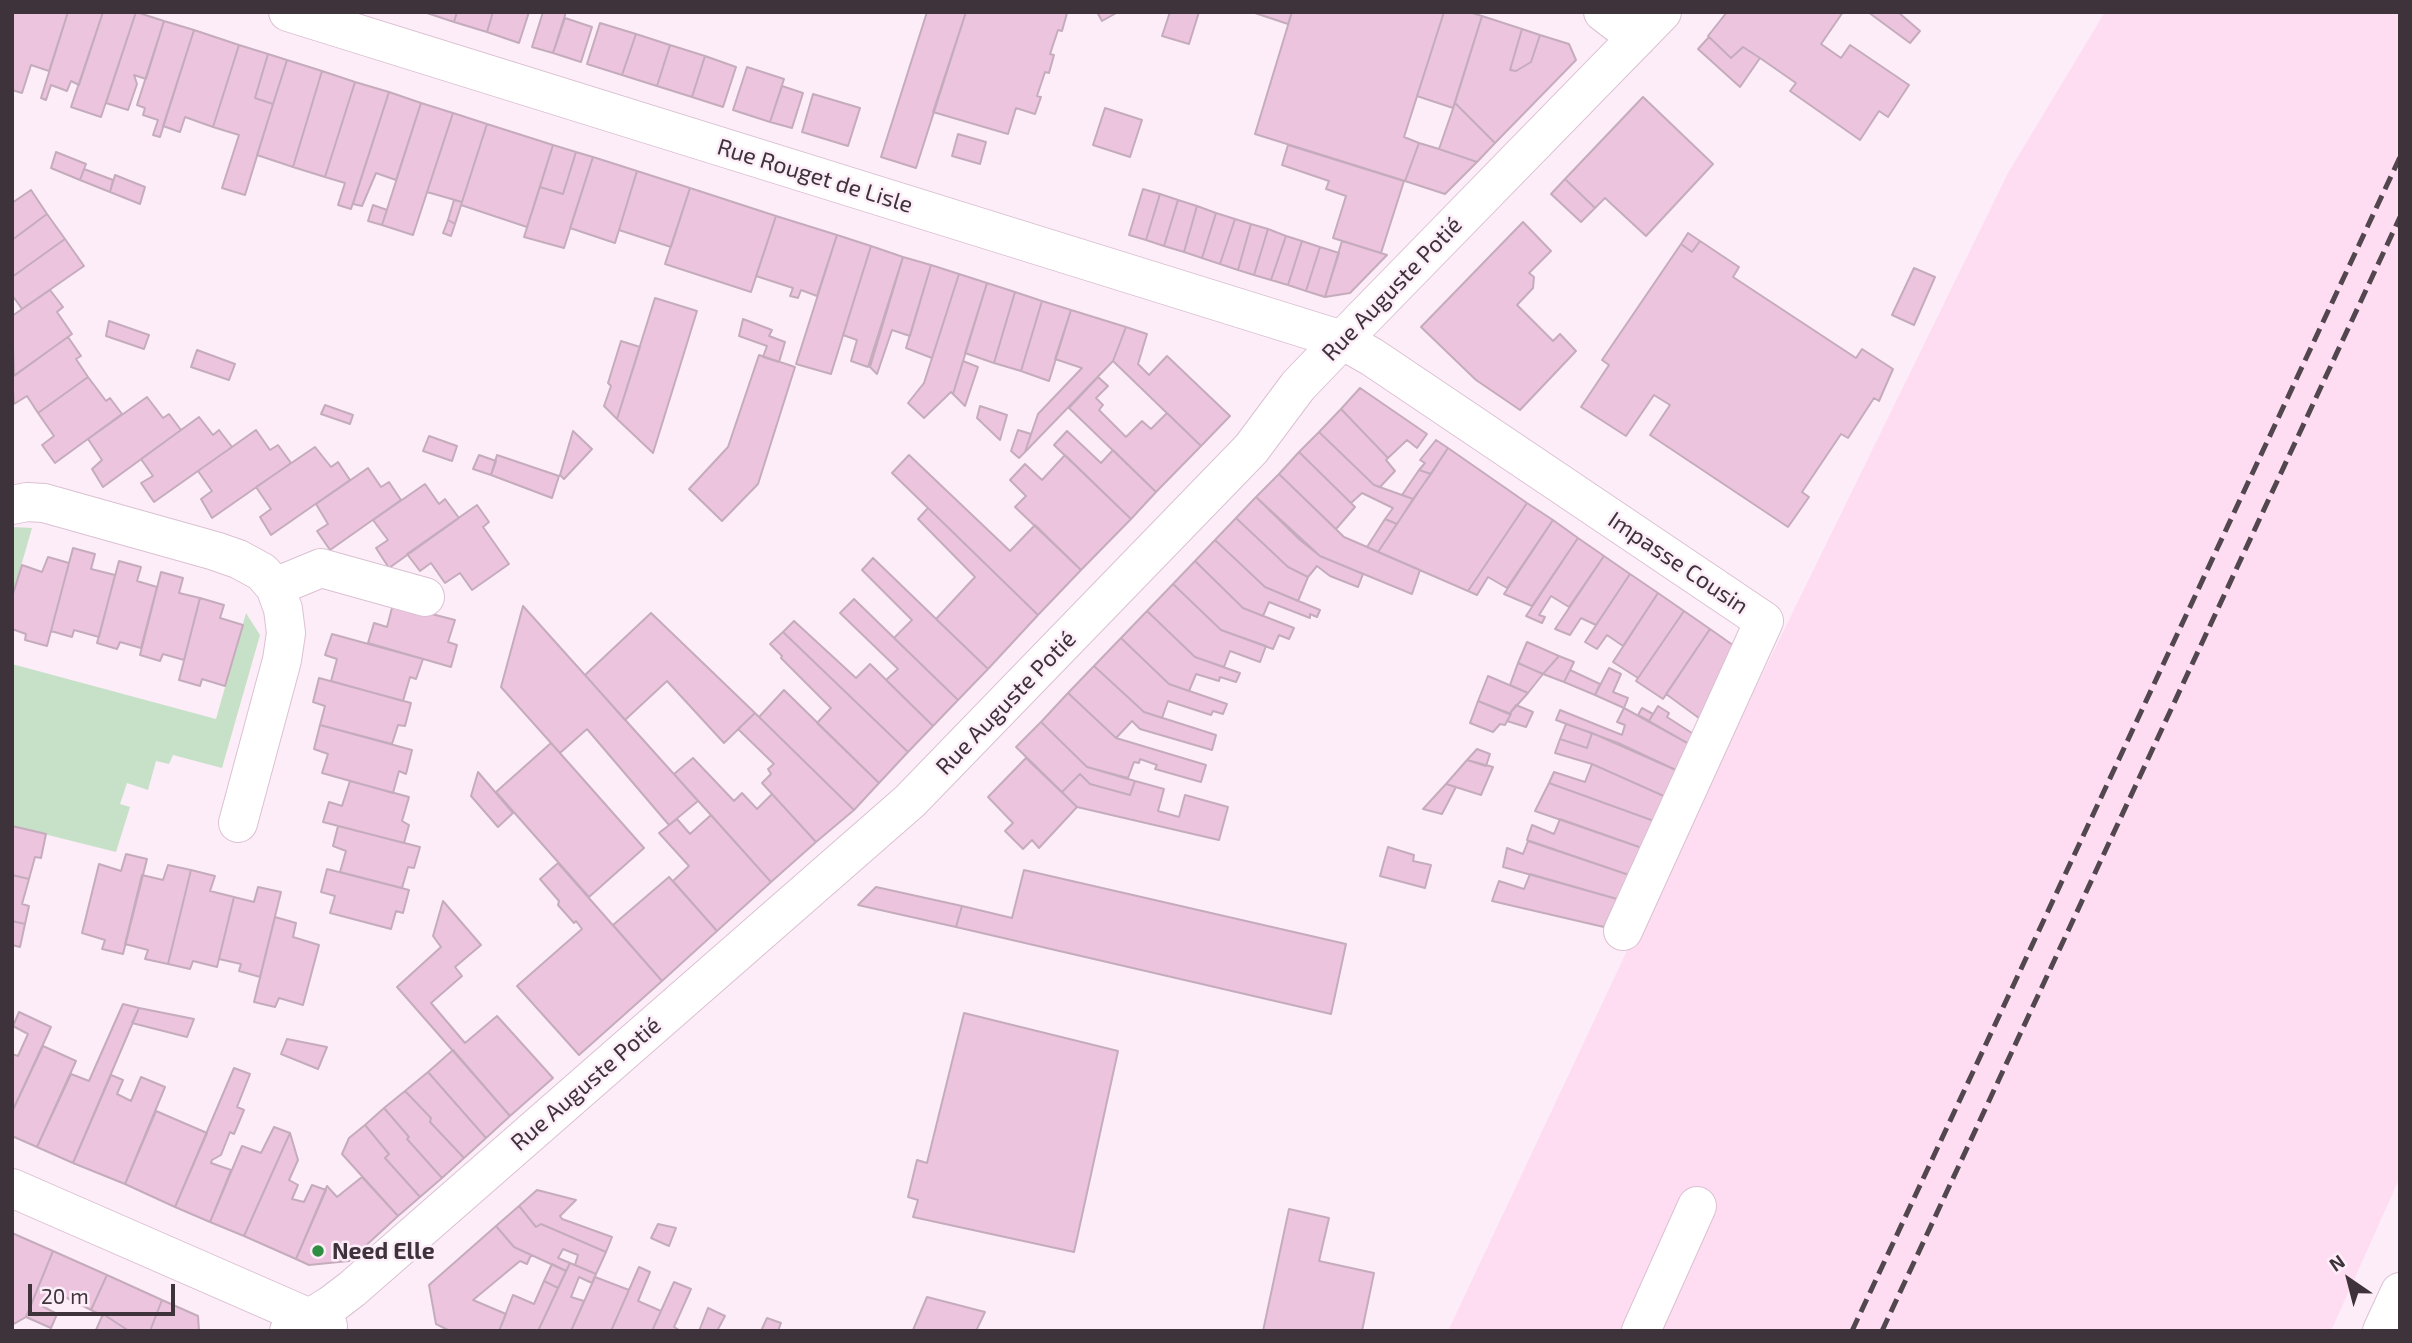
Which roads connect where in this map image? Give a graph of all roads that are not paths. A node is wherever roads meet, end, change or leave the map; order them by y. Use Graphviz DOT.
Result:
graph roads {
  1 [pos="288,12"];
  2 [pos="1603,12"];
  3 [pos="1649,25"];
  4 [pos="1342,340"];
  5 [pos="12,505"];
  6 [pos="275,587"];
  7 [pos="425,597"];
  8 [pos="238,823"];
  9 [pos="1623,931"];
  10 [pos="12,1188"];
  11 [pos="1697,1206"];
  12 [pos="2400,1292"];
  13 [pos="313,1326"];
  14 [pos="1641,1331"];
  15 [pos="2382,1331"];
  1 -- 4 [label="street, Rue Rouget de Lisle"];
  2 -- 3 [label="street"];
  3 -- 4 [label="street, Rue Auguste Potié"];
  4 -- 9 [label="street, Impasse Cousin"];
  4 -- 13 [label="street, Rue Auguste Potié"];
  5 -- 6 [label="street"];
  6 -- 7 [label="street"];
  6 -- 8 [label="street"];
  10 -- 13 [label="street"];
  11 -- 14 [label="street"];
  12 -- 15 [label="street"];
}
